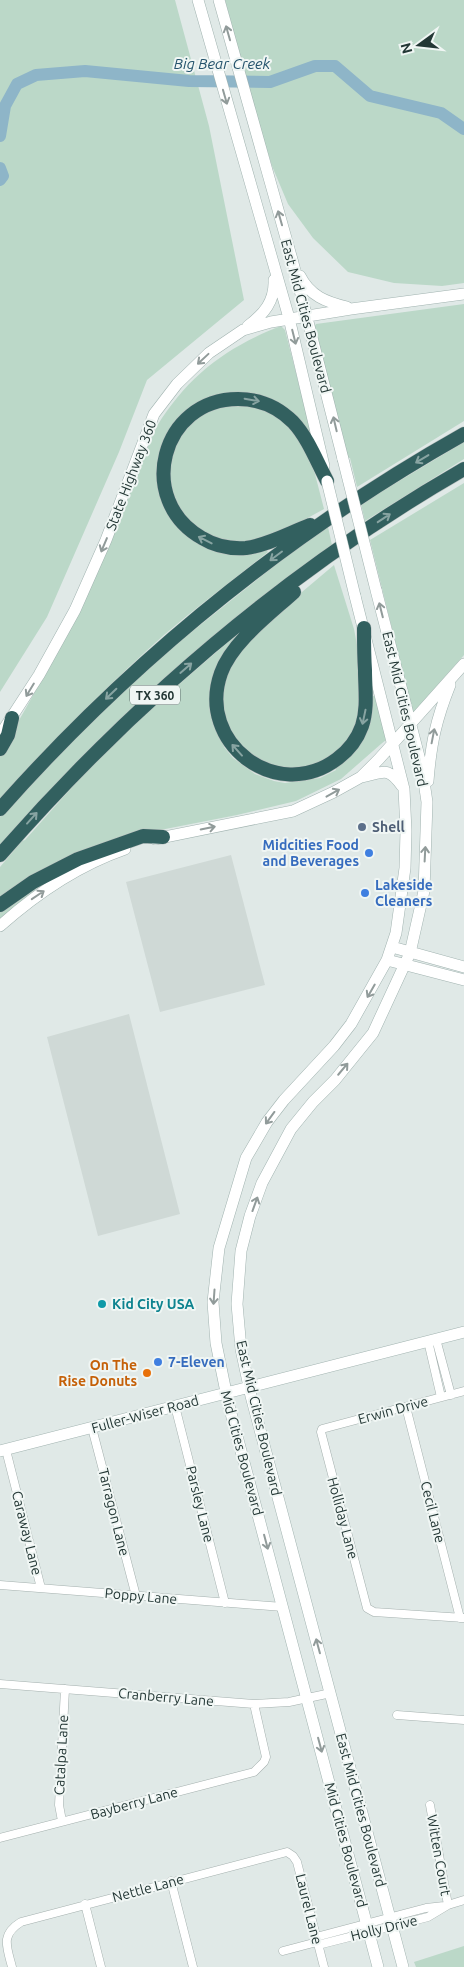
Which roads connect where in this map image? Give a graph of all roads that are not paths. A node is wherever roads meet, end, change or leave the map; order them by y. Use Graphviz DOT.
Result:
graph roads {
  1 [pos="198,0"];
  2 [pos="219,0"];
  3 [pos="267,239"];
  4 [pos="293,263"];
  5 [pos="464,294"];
  6 [pos="351,309"];
  7 [pos="307,316"];
  8 [pos="289,318"];
  9 [pos="243,330"];
  10 [pos="464,434"];
  11 [pos="464,469"];
  12 [pos="327,481"];
  13 [pos="329,517"];
  14 [pos="329,555"];
  15 [pos="364,628"];
  16 [pos="464,664"];
  17 [pos="454,676"];
  18 [pos="12,718"];
  19 [pos="411,724"];
  20 [pos="0,735"];
  21 [pos="393,743"];
  22 [pos="0,748"];
  23 [pos="361,777"];
  24 [pos="404,789"];
  25 [pos="427,802"];
  26 [pos="0,809"];
  27 [pos="163,837"];
  28 [pos="0,855"];
  29 [pos="0,905"];
  30 [pos="398,917"];
  31 [pos="0,926"];
  32 [pos="392,947"];
  33 [pos="410,953"];
  34 [pos="387,960"];
  35 [pos="405,966"];
  36 [pos="464,967"];
  37 [pos="464,980"];
  38 [pos="464,1332"];
  39 [pos="432,1340"];
  40 [pos="249,1387"];
  41 [pos="464,1391"];
  42 [pos="226,1393"];
  43 [pos="451,1395"];
  44 [pos="441,1397"];
  45 [pos="175,1406"];
  46 [pos="406,1406"];
  47 [pos="92,1428"];
  48 [pos="322,1429"];
  49 [pos="3,1451"];
  50 [pos="0,1585"];
  51 [pos="41,1588"];
  52 [pos="136,1596"];
  53 [pos="225,1603"];
  54 [pos="283,1607"];
  55 [pos="462,1618"];
  56 [pos="0,1684"];
  57 [pos="65,1689"];
  58 [pos="331,1694"];
  59 [pos="307,1698"];
  60 [pos="254,1704"];
  61 [pos="397,1715"];
  62 [pos="464,1720"];
  63 [pos="430,1806"];
  64 [pos="62,1822"];
  65 [pos="0,1838"];
  66 [pos="290,1853"];
  67 [pos="171,1881"];
  68 [pos="464,1900"];
  69 [pos="85,1904"];
  70 [pos="448,1905"];
  71 [pos="391,1922"];
  72 [pos="368,1928"];
  73 [pos="317,1941"];
  74 [pos="284,1951"];
  75 [pos="12,1967"];
  76 [pos="101,1967"];
  77 [pos="193,1967"];
  78 [pos="324,1967"];
  79 [pos="378,1967"];
  80 [pos="403,1967"];
  1 -- 3 [label="main road, East Mid Cities Boulevard, one-way"];
  4 -- 2 [label="main road, East Mid Cities Boulevard, one-way"];
  3 -- 8 [label="main road, East Mid Cities Boulevard"];
  3 -- 9 [label="main road"];
  4 -- 6 [label="main road"];
  4 -- 7 [label="main road, East Mid Cities Boulevard"];
  5 -- 6 [label="main road, State Highway 360"];
  6 -- 7 [label="main road, State Highway 360"];
  7 -- 8 [label="main road, State Highway 360"];
  19 -- 7 [label="main road, East Mid Cities Boulevard, one-way, bridge"];
  8 -- 9 [label="main road, State Highway 360"];
  8 -- 12 [label="main road, East Mid Cities Boulevard, one-way"];
  9 -- 18 [label="main road, State Highway 360, one-way"];
  10 -- 13 [label="highway, TX 360, one-way"];
  14 -- 11 [label="highway, TX 360, one-way"];
  13 -- 12 [label="highway, one-way"];
  12 -- 15 [label="main road, East Mid Cities Boulevard, bridge"];
  13 -- 26 [label="highway, TX 360, one-way"];
  15 -- 14 [label="highway, one-way"];
  28 -- 14 [label="highway, TX 360, one-way"];
  15 -- 21 [label="main road, East Mid Cities Boulevard"];
  16 -- 17 [label="main road"];
  17 -- 19 [label="main road"];
  25 -- 17 [label="main road, one-way"];
  18 -- 20 [label="main road, State Highway 360"];
  18 -- 22 [label="highway"];
  19 -- 21 [label="main road"];
  19 -- 25 [label="main road, East Mid Cities Boulevard"];
  21 -- 23 [label="main road"];
  21 -- 24 [label="main road, East Mid Cities Boulevard"];
  23 -- 24 [label="main road"];
  27 -- 23 [label="main road, one-way"];
  24 -- 30 [label="main road, East Mid Cities Boulevard"];
  33 -- 25 [label="main road, East Mid Cities Boulevard, one-way"];
  27 -- 29 [label="highway"];
  31 -- 27 [label="main road, one-way"];
  30 -- 32 [label="main road, Mid Cities Boulevard"];
  32 -- 33 [label="main road"];
  32 -- 34 [label="main road, Mid Cities Boulevard"];
  33 -- 35 [label="main road, East Mid Cities Boulevard"];
  33 -- 36 [label="main road"];
  34 -- 35 [label="main road"];
  34 -- 42 [label="main road, Mid Cities Boulevard, one-way"];
  35 -- 37 [label="main road"];
  40 -- 35 [label="main road, East Mid Cities Boulevard, one-way"];
  38 -- 39 [label="main road, Fuller-Wiser Road"];
  39 -- 40 [label="main road, Fuller-Wiser Road"];
  39 -- 43 [label="street"];
  39 -- 44 [label="street"];
  40 -- 42 [label="main road, Fuller-Wiser Road"];
  58 -- 40 [label="main road, East Mid Cities Boulevard, one-way"];
  41 -- 43 [label="street, Erwin Drive"];
  42 -- 45 [label="main road, Fuller-Wiser Road"];
  42 -- 54 [label="main road, Mid Cities Boulevard, one-way"];
  43 -- 44 [label="street, Erwin Drive"];
  44 -- 46 [label="street, Erwin Drive"];
  45 -- 47 [label="main road, Fuller-Wiser Road"];
  45 -- 53 [label="street, Parsley Lane"];
  46 -- 48 [label="street, Erwin Drive"];
  46 -- 55 [label="street, Cecil Lane"];
  47 -- 49 [label="main road, Fuller-Wiser Road"];
  47 -- 52 [label="street, Tarragon Lane"];
  48 -- 55 [label="street, Holliday Lane"];
  49 -- 51 [label="street, Caraway Lane"];
  50 -- 51 [label="street, Poppy Lane"];
  51 -- 52 [label="street, Poppy Lane"];
  52 -- 53 [label="street, Poppy Lane"];
  53 -- 54 [label="street, Poppy Lane"];
  54 -- 59 [label="main road, Mid Cities Boulevard"];
  56 -- 57 [label="street, Cranberry Lane"];
  57 -- 60 [label="street, Cranberry Lane"];
  57 -- 64 [label="street, Catalpa Lane"];
  58 -- 59 [label="street, Cranberry Lane"];
  58 -- 71 [label="main road, East Mid Cities Boulevard"];
  59 -- 60 [label="street, Cranberry Lane"];
  59 -- 72 [label="main road, Mid Cities Boulevard, one-way"];
  60 -- 64 [label="street, Bayberry Lane"];
  61 -- 62 [label="street"];
  63 -- 70 [label="street, Witten Court"];
  64 -- 65 [label="street, Bayberry Lane"];
  66 -- 67 [label="street, Nettle Lane"];
  66 -- 73 [label="street, Laurel Lane"];
  67 -- 69 [label="street, Nettle Lane"];
  67 -- 77 [label="street"];
  68 -- 70 [label="street, Holly Drive"];
  69 -- 75 [label="street, Nettle Lane"];
  69 -- 76 [label="street"];
  70 -- 71 [label="street, Holly Drive"];
  71 -- 72 [label="street, Holly Drive"];
  71 -- 80 [label="main road, East Mid Cities Boulevard"];
  72 -- 73 [label="street, Holly Drive"];
  72 -- 79 [label="main road, Mid Cities Boulevard"];
  73 -- 74 [label="street, Holly Drive"];
  73 -- 78 [label="street, Laurel Lane"];
}
